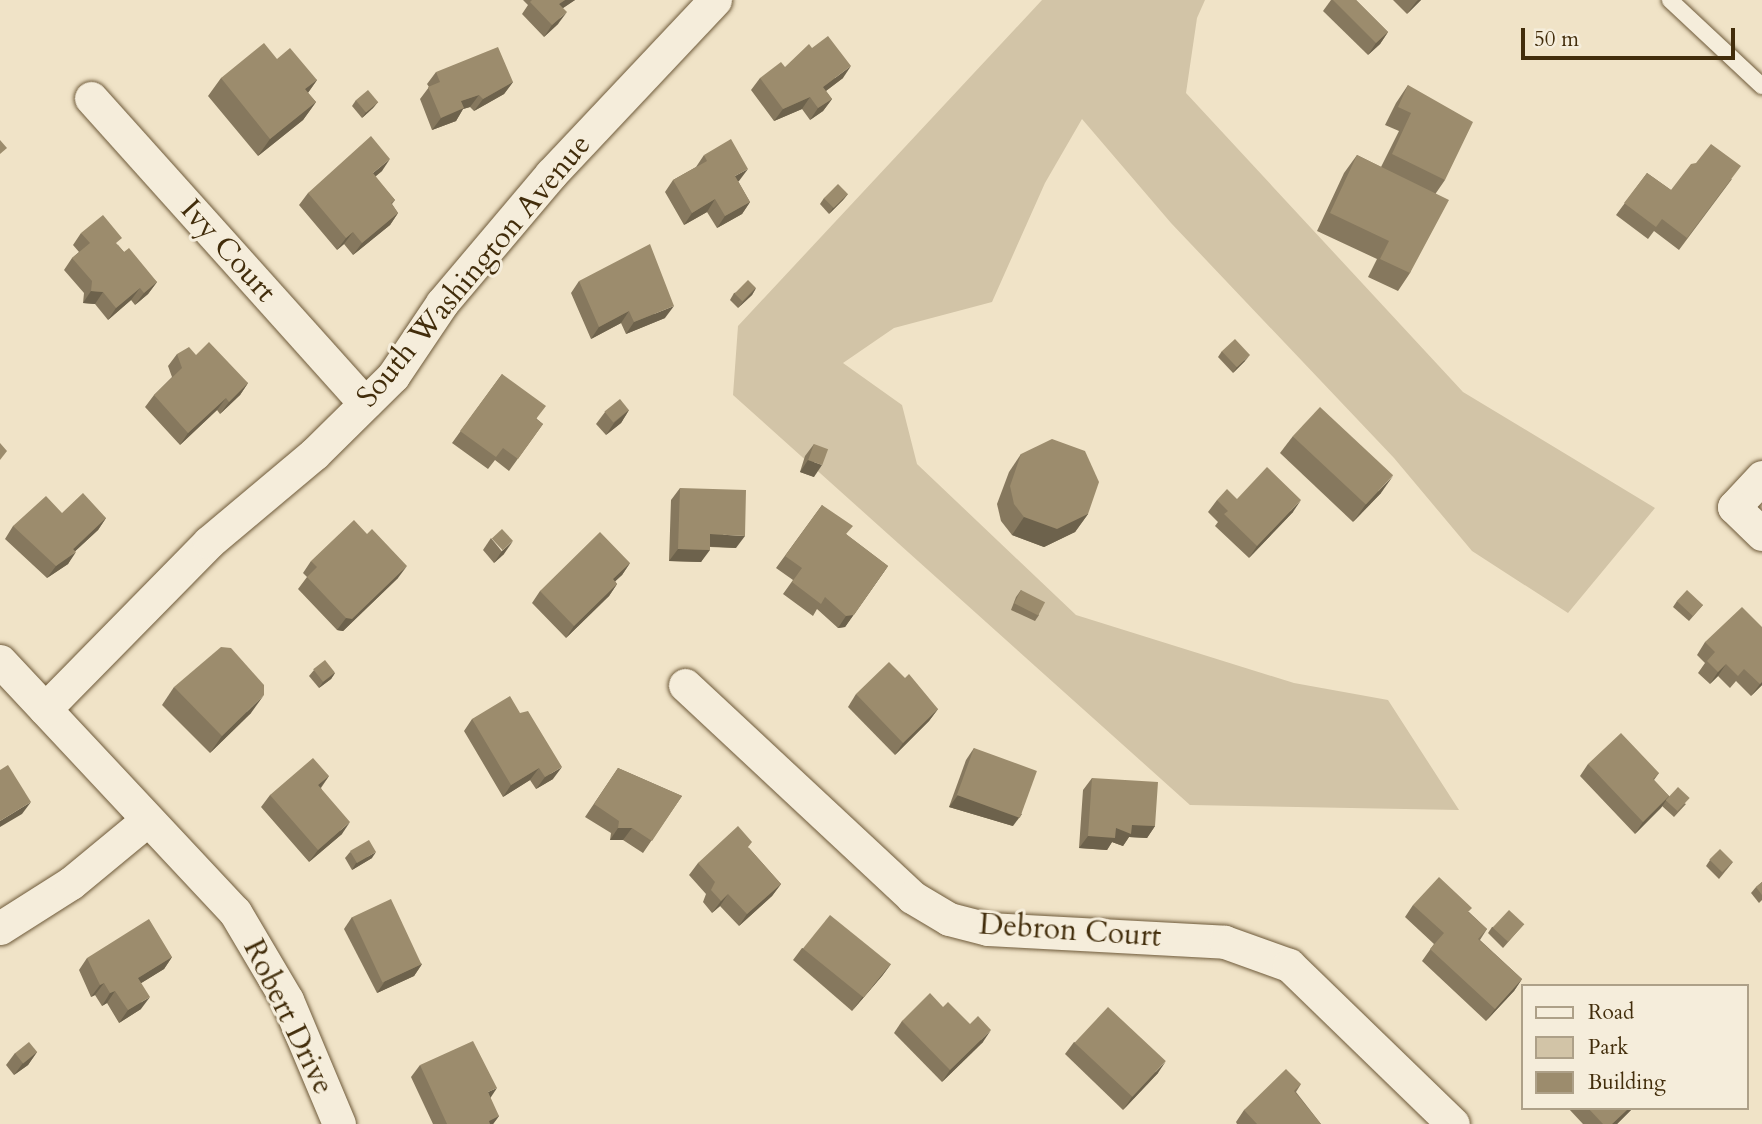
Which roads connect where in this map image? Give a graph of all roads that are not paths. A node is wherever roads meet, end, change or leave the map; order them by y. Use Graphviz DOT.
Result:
graph roads {
  1 [pos="715,0"];
  2 [pos="1670,0"];
  3 [pos="1762,86"];
  4 [pos="91,98"];
  5 [pos="365,403"];
  6 [pos="1762,477"];
  7 [pos="1762,534"];
  8 [pos="0,661"];
  9 [pos="685,685"];
  10 [pos="45,709"];
  11 [pos="141,825"];
  12 [pos="0,928"];
  13 [pos="339,1124"];
  14 [pos="1453,1124"];
  1 -- 5 [label="street, South Washington Avenue"];
  2 -- 3 [label="lane"];
  4 -- 5 [label="street, Ivy Court"];
  5 -- 10 [label="street, South Washington Avenue"];
  6 -- 7 [label="street"];
  8 -- 10 [label="street, Robert Drive"];
  9 -- 14 [label="street, Debron Court"];
  10 -- 11 [label="street, Robert Drive"];
  11 -- 12 [label="street"];
  11 -- 13 [label="street, Robert Drive"];
}
